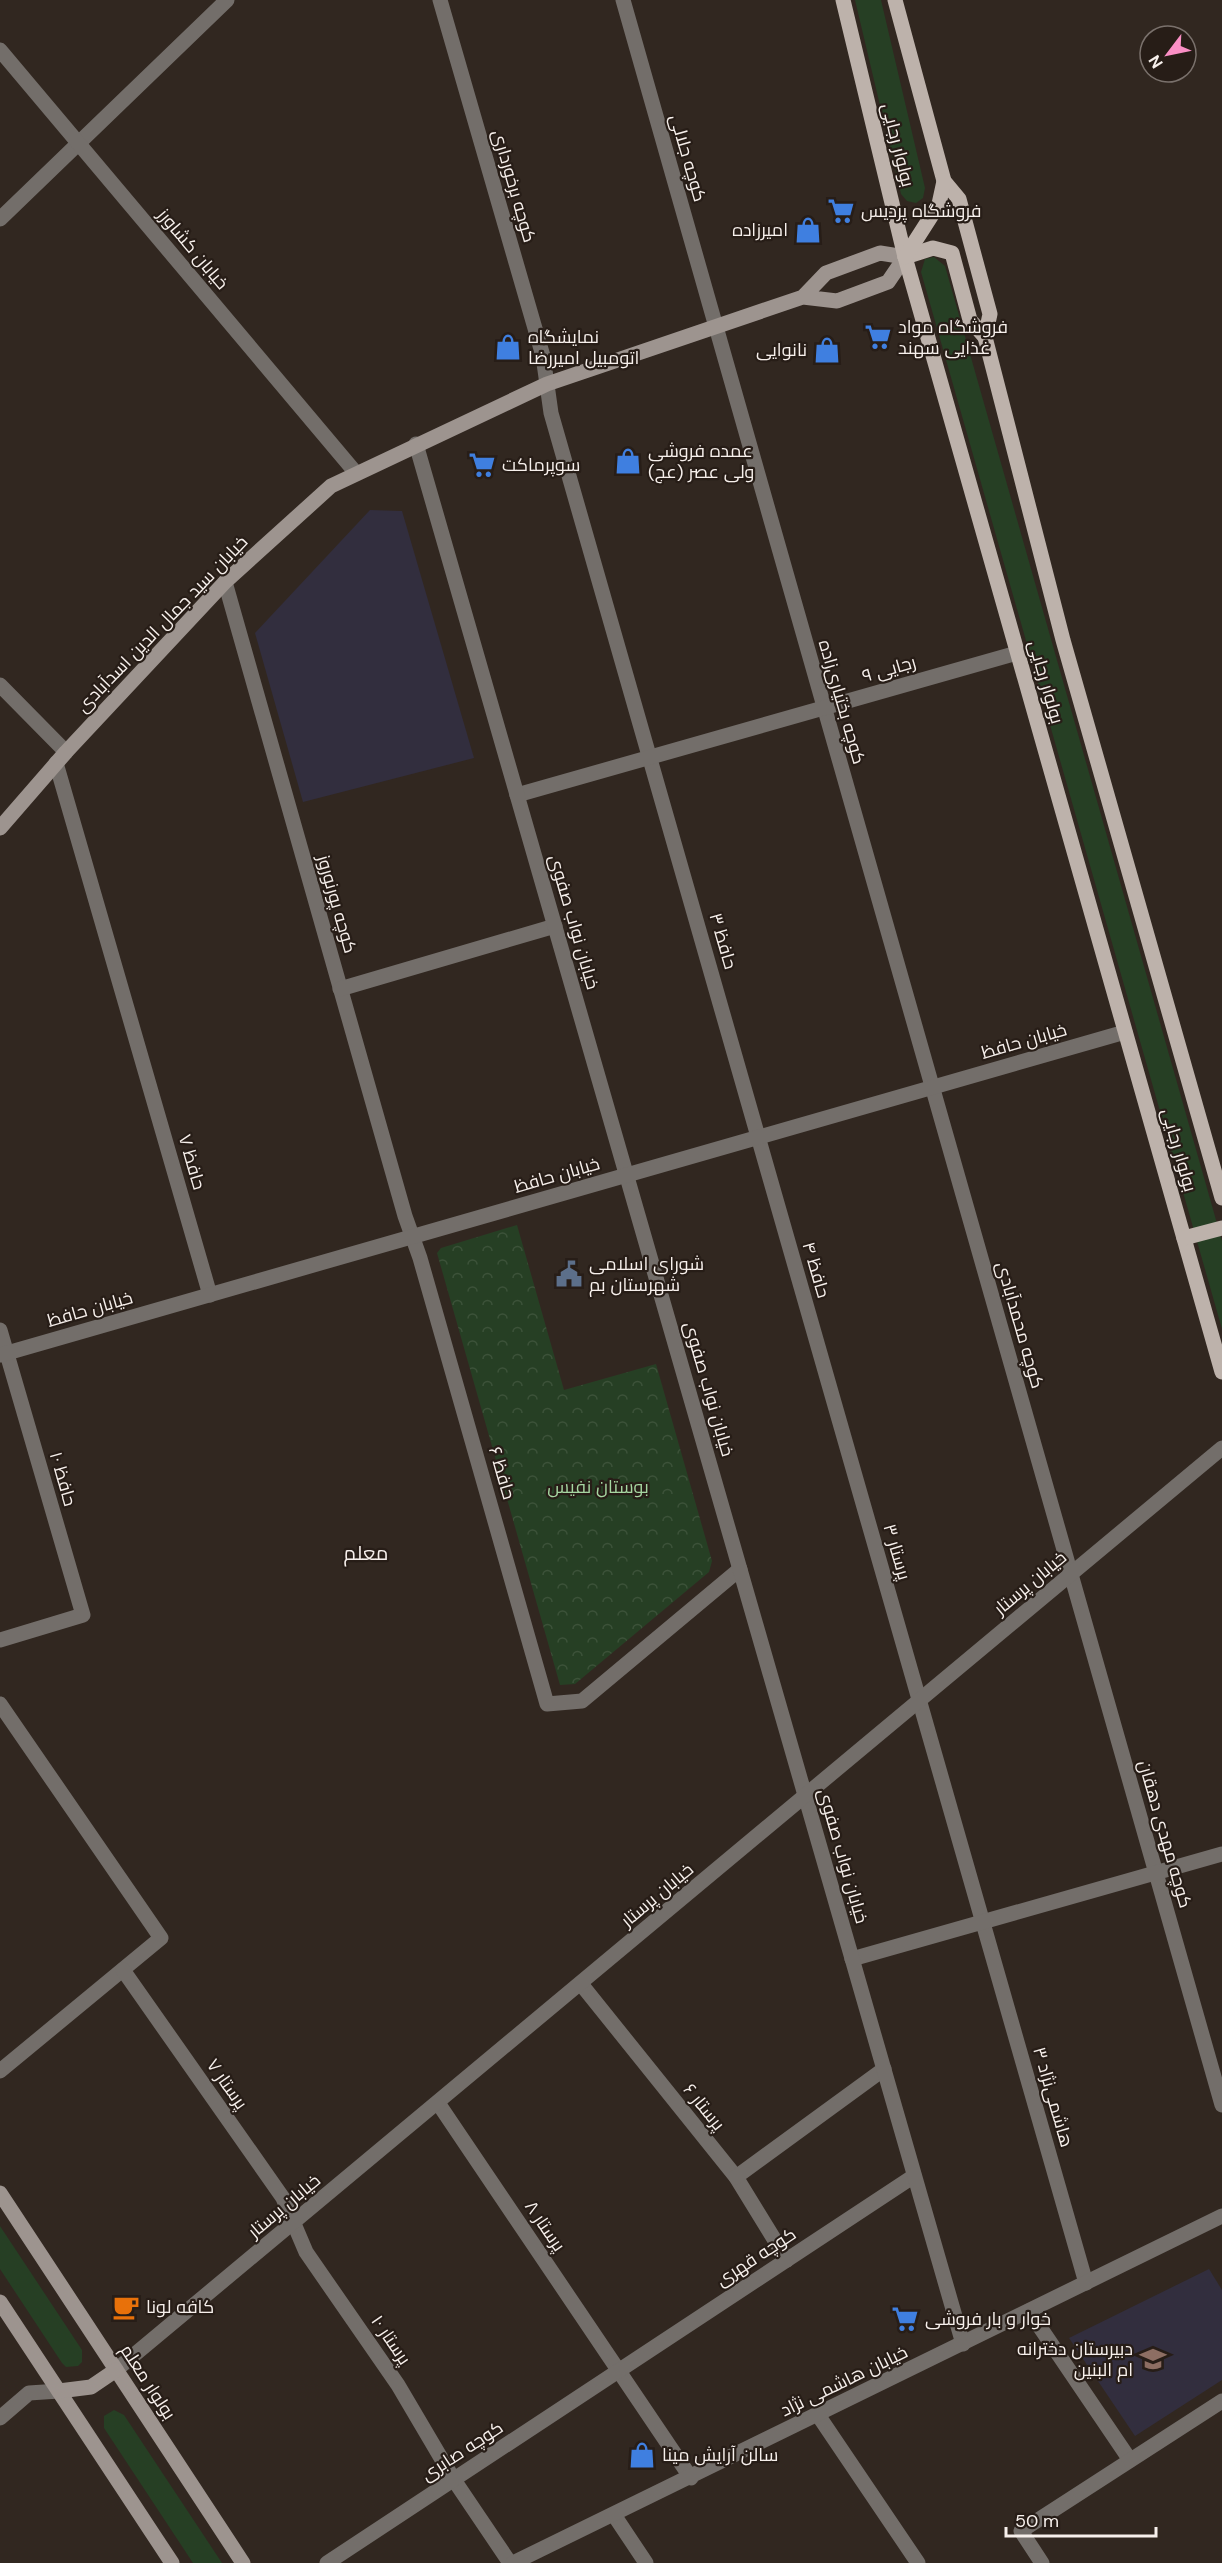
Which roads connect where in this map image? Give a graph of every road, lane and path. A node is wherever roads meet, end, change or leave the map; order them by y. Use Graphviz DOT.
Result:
graph roads {
  1 [pos="227,0"];
  2 [pos="440,0"];
  3 [pos="623,0"];
  4 [pos="843,0"];
  5 [pos="896,0"];
  6 [pos="0,50"];
  7 [pos="79,145"];
  8 [pos="944,182"];
  9 [pos="0,219"];
  10 [pos="905,257"];
  11 [pos="804,297"];
  12 [pos="715,327"];
  13 [pos="986,337"];
  14 [pos="547,384"];
  15 [pos="416,444"];
  16 [pos="356,473"];
  17 [pos="225,582"];
  18 [pos="1017,653"];
  19 [pos="0,685"];
  20 [pos="823,708"];
  21 [pos="61,757"];
  22 [pos="650,757"];
  23 [pos="517,795"];
  24 [pos="0,828"];
  25 [pos="555,926"];
  26 [pos="340,989"];
  27 [pos="1125,1032"];
  28 [pos="931,1088"];
  29 [pos="758,1137"];
  30 [pos="627,1175"];
  31 [pos="1222,1198"];
  32 [pos="1222,1228"];
  33 [pos="414,1237"];
  34 [pos="1184,1238"];
  35 [pos="210,1295"];
  36 [pos="0,1330"];
  37 [pos="3,1354"];
  38 [pos="1222,1372"];
  39 [pos="837,1413"];
  40 [pos="1222,1448"];
  41 [pos="740,1569"];
  42 [pos="1071,1574"];
  43 [pos="0,1640"];
  44 [pos="919,1701"];
  45 [pos="0,1704"];
  46 [pos="805,1796"];
  47 [pos="1222,1854"];
  48 [pos="1156,1873"];
  49 [pos="982,1922"];
  50 [pos="852,1959"];
  51 [pos="123,1970"];
  52 [pos="581,1984"];
  53 [pos="884,2069"];
  54 [pos="0,2071"];
  55 [pos="438,2103"];
  56 [pos="1222,2105"];
  57 [pos="914,2176"];
  58 [pos="736,2177"];
  59 [pos="0,2193"];
  60 [pos="1222,2216"];
  61 [pos="294,2223"];
  62 [pos="787,2260"];
  63 [pos="1086,2283"];
  64 [pos="0,2302"];
  65 [pos="1029,2311"];
  66 [pos="963,2344"];
  67 [pos="116,2370"];
  68 [pos="619,2371"];
  69 [pos="59,2391"];
  70 [pos="1220,2407"];
  71 [pos="818,2415"];
  72 [pos="0,2418"];
  73 [pos="1130,2460"];
  74 [pos="691,2478"];
  75 [pos="454,2480"];
  76 [pos="614,2515"];
  77 [pos="172,2563"];
  78 [pos="243,2563"];
  79 [pos="327,2563"];
  80 [pos="512,2563"];
  81 [pos="646,2563"];
  82 [pos="918,2563"];
  83 [pos="1042,2563"];
  1 -- 7 [label="street"];
  2 -- 14 [label="street, کوچه برخورداری"];
  3 -- 12 [label="street, کوچه جلالی"];
  4 -- 10 [label="main road, بولوار رجایی"];
  5 -- 8 [label="main road, بولوار رجایی"];
  6 -- 7 [label="street, خیابان کشاورز"];
  7 -- 9 [label="street"];
  7 -- 16 [label="street, خیابان کشاورز"];
  8 -- 10 [label="main road"];
  8 -- 13 [label="main road, بولوار رجایی"];
  10 -- 11 [label="main road, خیابان سید جمال الدین اسدآبادی"];
  10 -- 11 [label="main road, خیابان سید جمال الدین اسدآبادی"];
  10 -- 13 [label="main road"];
  10 -- 18 [label="main road, بولوار رجایی"];
  11 -- 12 [label="main road, خیابان سید جمال الدین اسدآبادی"];
  12 -- 14 [label="main road, خیابان سید جمال الدین اسدآبادی"];
  12 -- 20 [label="street, کوچه بختیاری‌زاده"];
  13 -- 31 [label="main road, بولوار رجایی"];
  14 -- 15 [label="main road, خیابان سید جمال الدین اسدآبادی"];
  14 -- 22 [label="street, کوچه برخورداری"];
  15 -- 16 [label="main road, خیابان سید جمال الدین اسدآبادی"];
  15 -- 23 [label="street, خیابان نواب صفوی"];
  16 -- 17 [label="main road, خیابان سید جمال الدین اسدآبادی"];
  17 -- 21 [label="main road, خیابان سید جمال الدین اسدآبادی"];
  17 -- 26 [label="street, کوچه پورنوروز"];
  18 -- 20 [label="street, رجایی ۹"];
  18 -- 27 [label="main road, بولوار رجایی"];
  19 -- 21 [label="street"];
  20 -- 22 [label="street, رجایی ۹"];
  20 -- 28 [label="street, کوچه بختیاری‌زاده"];
  21 -- 24 [label="main road, خیابان سید جمال الدین اسدآبادی"];
  21 -- 35 [label="street, حافظ ۷"];
  22 -- 23 [label="street, رجایی ۹"];
  22 -- 29 [label="street, حافظ ۳"];
  23 -- 25 [label="street, خیابان نواب صفوی"];
  25 -- 26 [label="street"];
  25 -- 30 [label="street, خیابان نواب صفوی"];
  26 -- 33 [label="street, کوچه پورنوروز"];
  27 -- 28 [label="street, خیابان حافظ"];
  27 -- 34 [label="main road, بولوار رجایی"];
  28 -- 29 [label="street, خیابان حافظ"];
  28 -- 42 [label="street, کوچه محمدآبادی"];
  29 -- 30 [label="street, خیابان حافظ"];
  29 -- 39 [label="street, حافظ ۴"];
  30 -- 33 [label="street, خیابان حافظ"];
  30 -- 41 [label="street, خیابان نواب صفوی"];
  32 -- 34 [label="main road"];
  33 -- 35 [label="street, خیابان حافظ"];
  33 -- 41 [label="street, حافظ ۶"];
  34 -- 38 [label="main road, بولوار رجایی"];
  35 -- 37 [label="street, خیابان حافظ"];
  36 -- 37 [label="street, حافظ ۱۰"];
  37 -- 43 [label="street, حافظ ۱۰"];
  39 -- 44 [label="street, پرستار ۳"];
  40 -- 42 [label="street, خیابان پرستار"];
  41 -- 46 [label="street, خیابان نواب صفوی"];
  42 -- 44 [label="street, خیابان پرستار"];
  42 -- 48 [label="street, کوچه مهدی دهقان"];
  44 -- 46 [label="street, خیابان پرستار"];
  44 -- 49 [label="street, پرستار ۳"];
  45 -- 51 [label="street"];
  46 -- 50 [label="street, خیابان نواب صفوی"];
  46 -- 52 [label="street, خیابان پرستار"];
  47 -- 48 [label="street"];
  48 -- 49 [label="street"];
  48 -- 56 [label="street, کوچه مهدی دهقان"];
  49 -- 50 [label="street"];
  49 -- 63 [label="street, هاشمی‌نژاد ۳"];
  50 -- 53 [label="street, خیابان نواب صفوی"];
  51 -- 54 [label="street"];
  51 -- 61 [label="street, پرستار ۷"];
  52 -- 55 [label="street, خیابان پرستار"];
  52 -- 58 [label="street, پرستار ۶"];
  53 -- 57 [label="street, خیابان نواب صفوی"];
  53 -- 58 [label="street"];
  55 -- 61 [label="street, خیابان پرستار"];
  55 -- 68 [label="street, پرستار ۸"];
  57 -- 62 [label="street, کوچه قهری"];
  57 -- 66 [label="street, خیابان نواب صفوی"];
  58 -- 62 [label="street, پرستار ۶"];
  59 -- 67 [label="main road, بولوار معلم"];
  60 -- 63 [label="street, خیابان هاشمی نژاد"];
  61 -- 67 [label="street, خیابان پرستار"];
  61 -- 75 [label="street, پرستار ۱۰"];
  62 -- 68 [label="street, کوچه قهری"];
  63 -- 65 [label="street, خیابان هاشمی نژاد"];
  64 -- 69 [label="main road"];
  65 -- 66 [label="street, خیابان هاشمی نژاد"];
  65 -- 73 [label="street"];
  66 -- 71 [label="street, خیابان هاشمی نژاد"];
  67 -- 69 [label="main road"];
  67 -- 78 [label="main road, بولوار معلم"];
  68 -- 74 [label="street, پرستار ۸"];
  68 -- 75 [label="street, کوچه صابری"];
  69 -- 72 [label="street"];
  69 -- 77 [label="main road"];
  70 -- 73 [label="street"];
  71 -- 74 [label="street, خیابان هاشمی نژاد"];
  71 -- 82 [label="street"];
  73 -- 83 [label="street"];
  74 -- 76 [label="street, خیابان هاشمی نژاد"];
  75 -- 79 [label="street, کوچه صابری"];
  75 -- 80 [label="street, پرستار ۱۰"];
  76 -- 80 [label="street, خیابان هاشمی نژاد"];
  76 -- 81 [label="street"];
}
